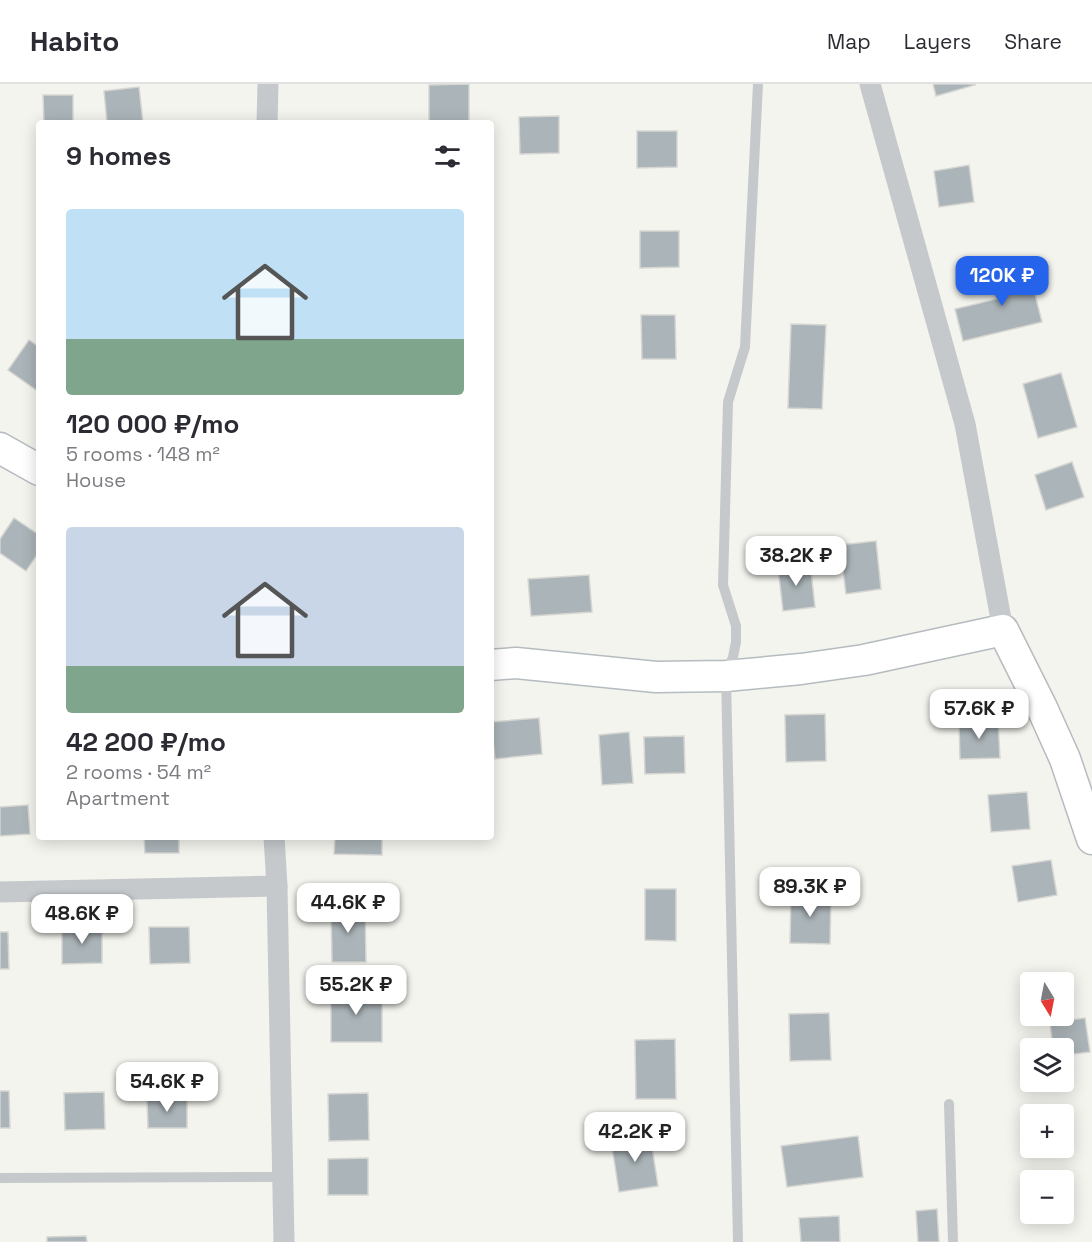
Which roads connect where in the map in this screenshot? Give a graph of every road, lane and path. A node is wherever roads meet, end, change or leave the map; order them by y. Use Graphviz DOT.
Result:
graph roads {
  1 [pos="268,84"];
  2 [pos="758,84"];
  3 [pos="870,84"];
  4 [pos="267,120"];
  5 [pos="0,448"];
  6 [pos="36,468"];
  7 [pos="1004,630"];
  8 [pos="494,664"];
  9 [pos="726,676"];
  10 [pos="1092,839"];
  11 [pos="274,840"];
  12 [pos="277,886"];
  13 [pos="0,892"];
  14 [pos="949,1104"];
  15 [pos="282,1177"];
  16 [pos="0,1178"];
  17 [pos="284,1242"];
  18 [pos="738,1242"];
  19 [pos="954,1242"];
  1 -- 4 [label="street"];
  2 -- 9 [label="lane"];
  3 -- 7 [label="street"];
  5 -- 6 [label="street"];
  7 -- 9 [label="street"];
  7 -- 10 [label="street"];
  8 -- 9 [label="street"];
  9 -- 18 [label="lane"];
  11 -- 12 [label="street"];
  12 -- 13 [label="street"];
  12 -- 15 [label="street"];
  14 -- 19 [label="lane"];
  15 -- 16 [label="lane"];
  15 -- 17 [label="street"];
}
